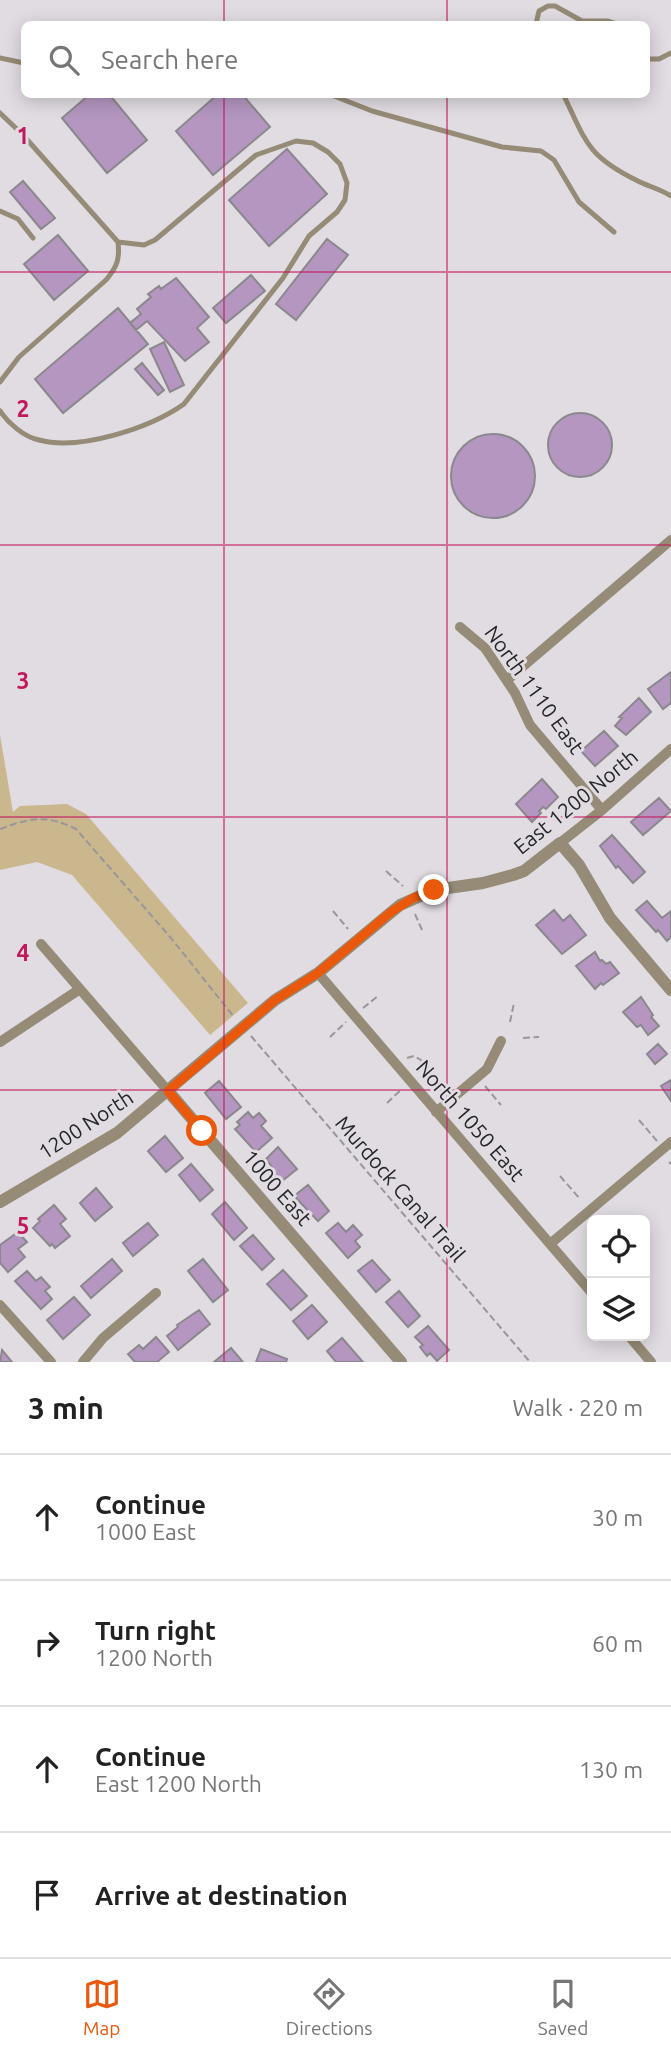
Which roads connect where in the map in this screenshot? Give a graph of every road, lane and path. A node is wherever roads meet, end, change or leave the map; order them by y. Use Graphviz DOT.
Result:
graph roads {
  1 [pos="537,21"];
  2 [pos="582,21"];
  3 [pos="582,21"];
  4 [pos="610,21"];
  5 [pos="671,53"];
  6 [pos="0,58"];
  7 [pos="650,59"];
  8 [pos="21,62"];
  9 [pos="339,98"];
  10 [pos="565,98"];
  11 [pos="0,113"];
  12 [pos="671,196"];
  13 [pos="0,211"];
  14 [pos="614,232"];
  15 [pos="33,237"];
  16 [pos="118,242"];
  17 [pos="0,382"];
  18 [pos="0,411"];
  19 [pos="671,540"];
  20 [pos="460,626"];
  21 [pos="507,680"];
  22 [pos="671,749"];
  23 [pos="602,810"];
  24 [pos="0,829"];
  25 [pos="560,843"];
  26 [pos="386,872"];
  27 [pos="403,886"];
  28 [pos="333,911"];
  29 [pos="415,914"];
  30 [pos="348,929"];
  31 [pos="422,930"];
  32 [pos="41,944"];
  33 [pos="318,973"];
  34 [pos="669,982"];
  35 [pos="79,989"];
  36 [pos="378,996"];
  37 [pos="514,1003"];
  38 [pos="363,1008"];
  39 [pos="234,1017"];
  40 [pos="252,1020"];
  41 [pos="346,1022"];
  42 [pos="510,1022"];
  43 [pos="249,1034"];
  44 [pos="330,1037"];
  45 [pos="539,1037"];
  46 [pos="523,1038"];
  47 [pos="501,1041"];
  48 [pos="0,1042"];
  49 [pos="426,1055"];
  50 [pos="406,1059"];
  51 [pos="421,1060"];
  52 [pos="419,1073"];
  53 [pos="485,1086"];
  54 [pos="403,1088"];
  55 [pos="168,1091"];
  56 [pos="387,1103"];
  57 [pos="501,1105"];
  58 [pos="436,1112"];
  59 [pos="639,1120"];
  60 [pos="657,1141"];
  61 [pos="671,1142"];
  62 [pos="560,1176"];
  63 [pos="580,1199"];
  64 [pos="0,1202"];
  65 [pos="550,1244"];
  66 [pos="587,1287"];
  67 [pos="156,1293"];
  68 [pos="0,1305"];
  69 [pos="633,1341"];
  70 [pos="51,1362"];
  71 [pos="83,1362"];
  72 [pos="401,1362"];
  73 [pos="530,1362"];
  74 [pos="651,1362"];
  1 -- 2 [label="lane"];
  3 -- 4 [label="lane"];
  5 -- 7 [label="lane"];
  6 -- 8 [label="lane"];
  9 -- 14 [label="lane"];
  10 -- 12 [label="lane"];
  11 -- 16 [label="lane"];
  13 -- 15 [label="lane"];
  16 -- 17 [label="lane"];
  16 -- 18 [label="lane"];
  19 -- 21 [label="street"];
  20 -- 21 [label="street, North 1110 East"];
  21 -- 23 [label="street, North 1110 East"];
  22 -- 23 [label="street, East 1200 North"];
  23 -- 25 [label="street, East 1200 North"];
  24 -- 39 [label="path"];
  25 -- 33 [label="street, East 1200 North"];
  25 -- 34 [label="street"];
  26 -- 27 [label="path"];
  28 -- 30 [label="path"];
  29 -- 31 [label="path"];
  32 -- 35 [label="street, 1000 East"];
  33 -- 40 [label="street, East 1200 North"];
  33 -- 58 [label="street, North 1050 East"];
  35 -- 48 [label="street"];
  35 -- 55 [label="street, 1000 East"];
  36 -- 38 [label="path"];
  37 -- 42 [label="path"];
  40 -- 55 [label="street, 1200 North"];
  41 -- 44 [label="path"];
  43 -- 73 [label="path, Murdock Canal Trail"];
  45 -- 46 [label="path"];
  47 -- 58 [label="street"];
  49 -- 51 [label="path"];
  50 -- 51 [label="path"];
  51 -- 52 [label="path"];
  53 -- 57 [label="path"];
  54 -- 56 [label="path"];
  55 -- 64 [label="street, 1200 North"];
  55 -- 72 [label="street, 1000 East"];
  58 -- 65 [label="street, North 1050 East"];
  59 -- 60 [label="path"];
  61 -- 65 [label="street"];
  62 -- 63 [label="path"];
  65 -- 66 [label="street, North 1050 East"];
  67 -- 71 [label="street"];
  68 -- 70 [label="street"];
  69 -- 74 [label="street"];
}
